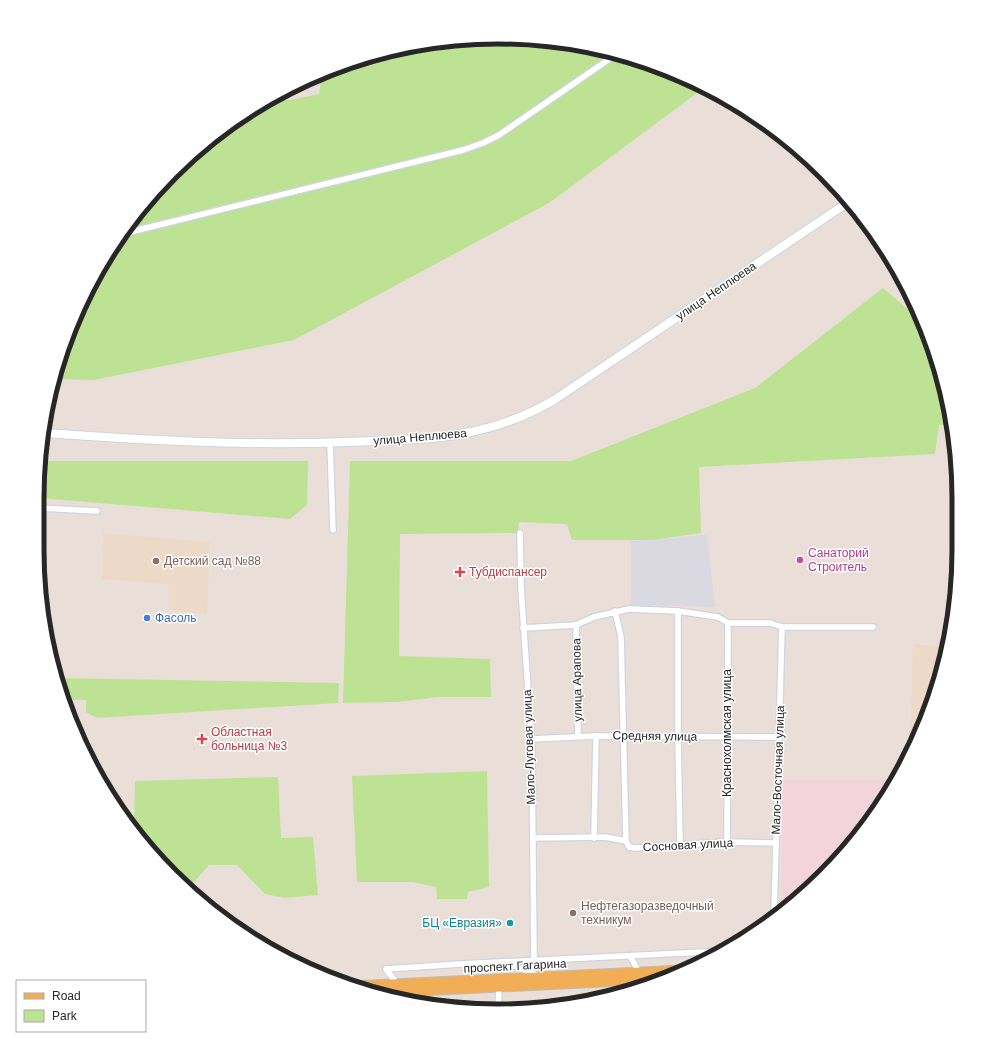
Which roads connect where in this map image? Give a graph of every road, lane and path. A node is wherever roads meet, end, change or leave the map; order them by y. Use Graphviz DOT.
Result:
graph roads {
  1 [pos="611,58"];
  2 [pos="844,205"];
  3 [pos="131,232"];
  4 [pos="49,433"];
  5 [pos="330,443"];
  6 [pos="44,508"];
  7 [pos="97,511"];
  8 [pos="333,530"];
  9 [pos="520,533"];
  10 [pos="616,611"];
  11 [pos="678,611"];
  12 [pos="728,623"];
  13 [pos="576,625"];
  14 [pos="782,627"];
  15 [pos="873,627"];
  16 [pos="523,628"];
  17 [pos="578,736"];
  18 [pos="596,736"];
  19 [pos="623,736"];
  20 [pos="678,737"];
  21 [pos="728,737"];
  22 [pos="779,737"];
  23 [pos="531,739"];
  24 [pos="532,838"];
  25 [pos="594,838"];
  26 [pos="626,841"];
  27 [pos="727,842"];
  28 [pos="776,843"];
  29 [pos="680,845"];
  30 [pos="774,910"];
  31 [pos="709,952"];
  32 [pos="630,956"];
  33 [pos="534,961"];
  34 [pos="504,962"];
  35 [pos="668,971"];
  36 [pos="639,972"];
  37 [pos="540,977"];
  38 [pos="644,980"];
  39 [pos="397,984"];
  40 [pos="368,985"];
  41 [pos="499,987"];
  42 [pos="392,991"];
  43 [pos="498,1004"];
  1 -- 3 [label="street"];
  2 -- 5 [label="main road, улица Неплюева"];
  4 -- 5 [label="main road, улица Неплюева"];
  5 -- 8 [label="street"];
  6 -- 7 [label="street"];
  9 -- 16 [label="street, Мало-Луговая улица"];
  10 -- 11 [label="street"];
  10 -- 13 [label="street"];
  10 -- 19 [label="street"];
  11 -- 12 [label="street"];
  11 -- 20 [label="street"];
  12 -- 14 [label="street"];
  12 -- 21 [label="street, Краснохолмская улица"];
  13 -- 16 [label="street"];
  13 -- 17 [label="street, улица Арапова"];
  14 -- 15 [label="street"];
  14 -- 22 [label="street, Мало-Восточная улица"];
  16 -- 23 [label="street, Мало-Луговая улица"];
  17 -- 18 [label="street, Средняя улица"];
  17 -- 23 [label="street, Средняя улица"];
  18 -- 19 [label="street, Средняя улица"];
  18 -- 25 [label="street, улица Арапова"];
  19 -- 20 [label="street, Средняя улица"];
  19 -- 26 [label="street"];
  20 -- 21 [label="street, Средняя улица"];
  20 -- 29 [label="street"];
  21 -- 22 [label="street, Средняя улица"];
  21 -- 27 [label="street, Краснохолмская улица"];
  22 -- 28 [label="street, Мало-Восточная улица"];
  23 -- 24 [label="street, Мало-Луговая улица"];
  24 -- 25 [label="street, Сосновая улица"];
  24 -- 33 [label="street, Мало-Луговая улица"];
  25 -- 26 [label="street, Сосновая улица"];
  26 -- 29 [label="street, Сосновая улица"];
  27 -- 28 [label="street, Сосновая улица"];
  27 -- 29 [label="street, Сосновая улица"];
  28 -- 30 [label="street, Мало-Восточная улица"];
  31 -- 32 [label="street"];
  32 -- 33 [label="street"];
  32 -- 36 [label="street"];
  33 -- 34 [label="street"];
  34 -- 37 [label="street"];
  34 -- 39 [label="street"];
  35 -- 36 [label="main road, проспект Гагарина"];
  36 -- 37 [label="main road, проспект Гагарина"];
  37 -- 39 [label="main road, проспект Гагарина"];
  38 -- 41 [label="main road, проспект Гагарина"];
  39 -- 40 [label="main road, проспект Гагарина"];
  41 -- 42 [label="main road, проспект Гагарина"];
  41 -- 43 [label="street"];
}
